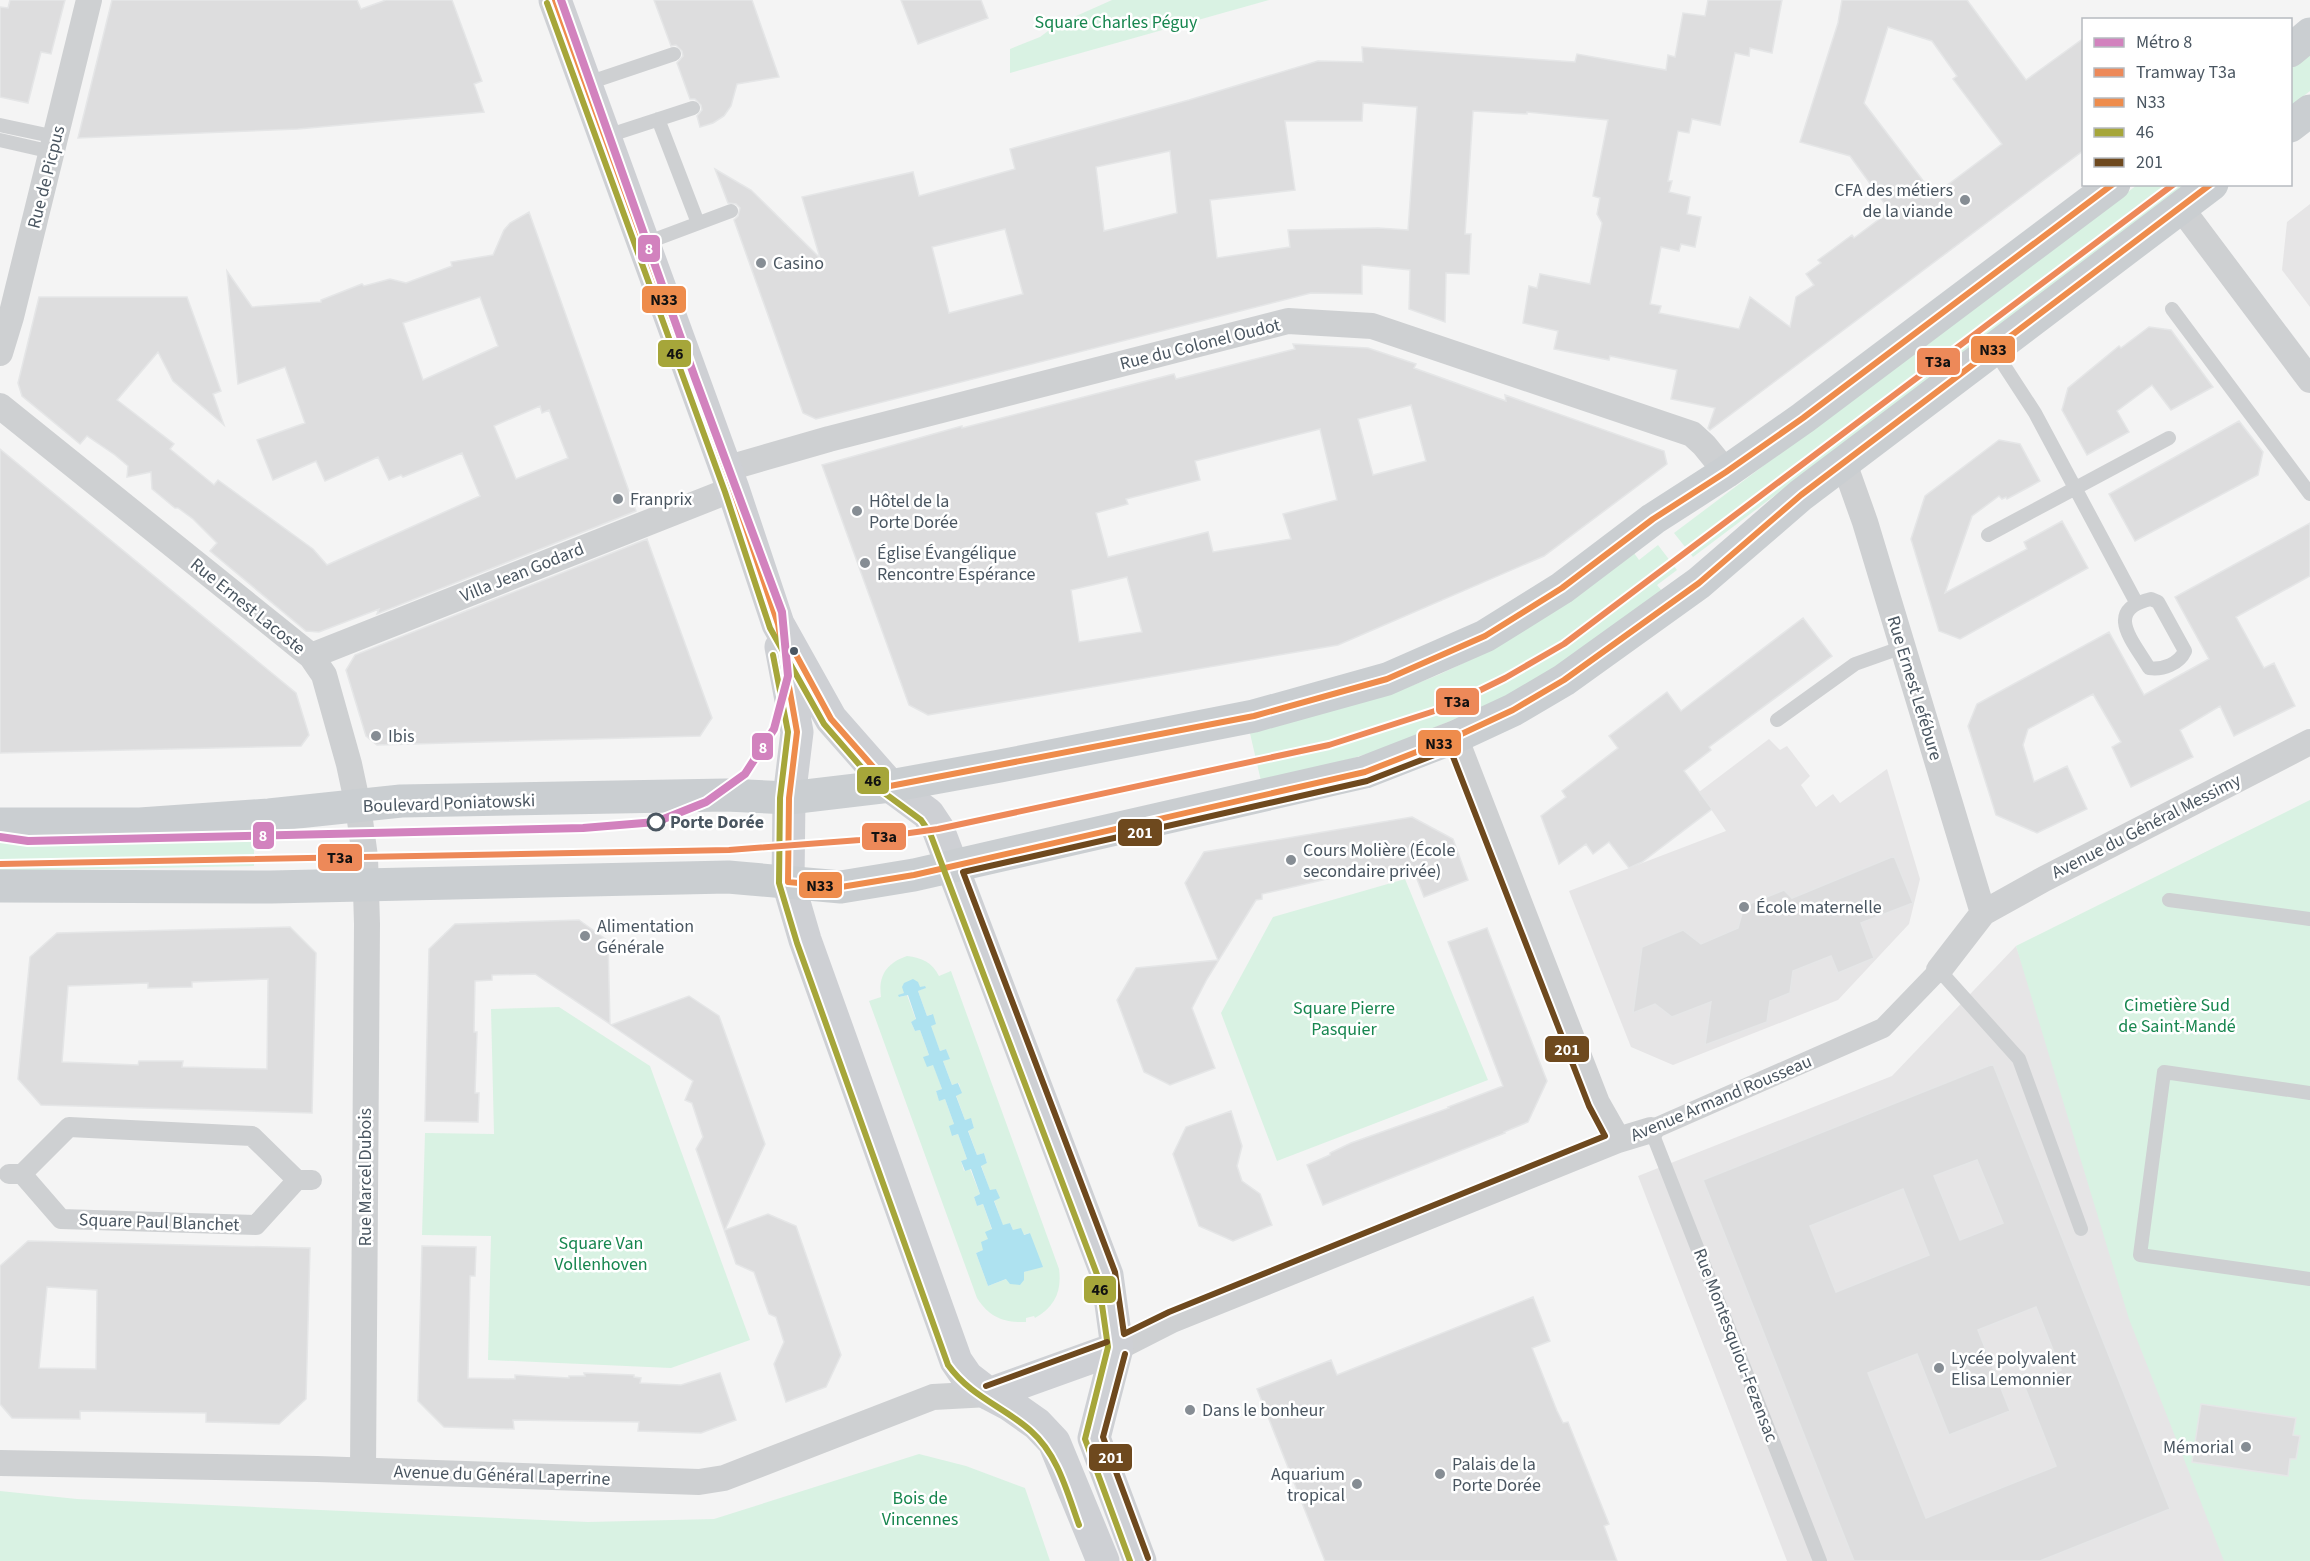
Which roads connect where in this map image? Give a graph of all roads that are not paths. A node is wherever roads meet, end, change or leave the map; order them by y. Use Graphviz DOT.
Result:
graph roads {
  1 [pos="89,0"];
  2 [pos="555,0"];
  3 [pos="2310,34"];
  4 [pos="2292,49"];
  5 [pos="674,54"];
  6 [pos="585,84"];
  7 [pos="693,108"];
  8 [pos="2310,111"];
  9 [pos="658,119"];
  10 [pos="2292,124"];
  11 [pos="0,125"];
  12 [pos="604,137"];
  13 [pos="0,140"];
  14 [pos="54,145"];
  15 [pos="2111,186"];
  16 [pos="2209,186"];
  17 [pos="2181,208"];
  18 [pos="730,211"];
  19 [pos="698,223"];
  20 [pos="643,244"];
  21 [pos="2172,309"];
  22 [pos="5,316"];
  23 [pos="1994,350"];
  24 [pos="0,354"];
  25 [pos="2310,380"];
  26 [pos="0,406"];
  27 [pos="2169,438"];
  28 [pos="1844,463"];
  29 [pos="1726,472"];
  30 [pos="729,479"];
  31 [pos="2075,488"];
  32 [pos="2310,494"];
  33 [pos="1988,535"];
  34 [pos="2136,602"];
  35 [pos="778,624"];
  36 [pos="1903,647"];
  37 [pos="310,656"];
  38 [pos="1777,720"];
  39 [pos="1455,737"];
  40 [pos="2310,742"];
  41 [pos="890,786"];
  42 [pos="789,798"];
  43 [pos="358,806"];
  44 [pos="0,824"];
  45 [pos="951,866"];
  46 [pos="788,882"];
  47 [pos="367,885"];
  48 [pos="0,886"];
  49 [pos="2169,900"];
  50 [pos="1983,913"];
  51 [pos="2310,919"];
  52 [pos="1939,970"];
  53 [pos="2310,1093"];
  54 [pos="1651,1130"];
  55 [pos="1618,1140"];
  56 [pos="10,1174"];
  57 [pos="2080,1229"];
  58 [pos="2310,1279"];
  59 [pos="1117,1348"];
  60 [pos="989,1394"];
  61 [pos="0,1463"];
  62 [pos="363,1470"];
  63 [pos="1103,1561"];
  64 [pos="1140,1561"];
  65 [pos="1820,1561"];
  1 -- 14 [label="street, Rue de Picpus"];
  2 -- 6 [label="main road"];
  3 -- 4 [label="main road"];
  5 -- 6 [label="lane"];
  6 -- 12 [label="main road"];
  7 -- 9 [label="lane"];
  8 -- 10 [label="main road"];
  9 -- 12 [label="lane"];
  9 -- 19 [label="lane"];
  11 -- 14 [label="lane"];
  12 -- 20 [label="main road"];
  13 -- 14 [label="lane"];
  14 -- 22 [label="street, Rue de Picpus"];
  15 -- 29 [label="main road, Boulevard Poniatowski"];
  16 -- 17 [label="main road"];
  17 -- 23 [label="main road"];
  17 -- 25 [label="street"];
  18 -- 19 [label="lane"];
  19 -- 20 [label="lane"];
  20 -- 30 [label="main road"];
  21 -- 32 [label="lane"];
  22 -- 24 [label="street, Rue de Picpus"];
  23 -- 28 [label="main road"];
  23 -- 31 [label="lane"];
  26 -- 37 [label="street, Rue Ernest Lacoste"];
  27 -- 31 [label="lane"];
  28 -- 36 [label="street, Rue Ernest Lefébure"];
  28 -- 39 [label="main road"];
  29 -- 30 [label="street, Rue du Colonel Oudot"];
  29 -- 41 [label="main road, Boulevard Poniatowski"];
  30 -- 35 [label="main road"];
  30 -- 37 [label="street, Villa Jean Godard"];
  31 -- 33 [label="lane"];
  31 -- 34 [label="lane"];
  34 -- 34 [label="lane"];
  35 -- 41 [label="main road"];
  35 -- 42 [label="main road"];
  36 -- 38 [label="lane"];
  36 -- 50 [label="street, Rue Ernest Lefébure"];
  37 -- 43 [label="street, Rue Ernest Lacoste"];
  39 -- 45 [label="main road"];
  39 -- 55 [label="street"];
  40 -- 50 [label="street, Avenue du Général Messimy"];
  41 -- 42 [label="main road, Boulevard Poniatowski"];
  41 -- 45 [label="main road"];
  42 -- 43 [label="main road, Boulevard Poniatowski"];
  42 -- 46 [label="main road"];
  43 -- 44 [label="main road, Boulevard Poniatowski"];
  43 -- 47 [label="street, Rue Ernest Lacoste"];
  45 -- 46 [label="main road"];
  45 -- 59 [label="main road"];
  46 -- 47 [label="main road"];
  46 -- 60 [label="main road"];
  47 -- 48 [label="main road"];
  47 -- 62 [label="street, Rue Marcel Dubois"];
  49 -- 51 [label="lane"];
  50 -- 52 [label="street, Avenue Armand Rousseau"];
  52 -- 54 [label="street, Avenue Armand Rousseau"];
  52 -- 57 [label="lane"];
  53 -- 58 [label="lane"];
  54 -- 55 [label="street, Avenue Armand Rousseau"];
  54 -- 65 [label="lane, Rue Montesquiou-Fezensac"];
  55 -- 59 [label="street, Avenue Armand Rousseau"];
  56 -- 56 [label="street, Square Paul Blanchet"];
  59 -- 60 [label="main road"];
  59 -- 64 [label="main road"];
  60 -- 62 [label="street, Avenue du Général Laperrine"];
  60 -- 63 [label="main road"];
  61 -- 62 [label="street, Avenue du Général Laperrine"];
}
